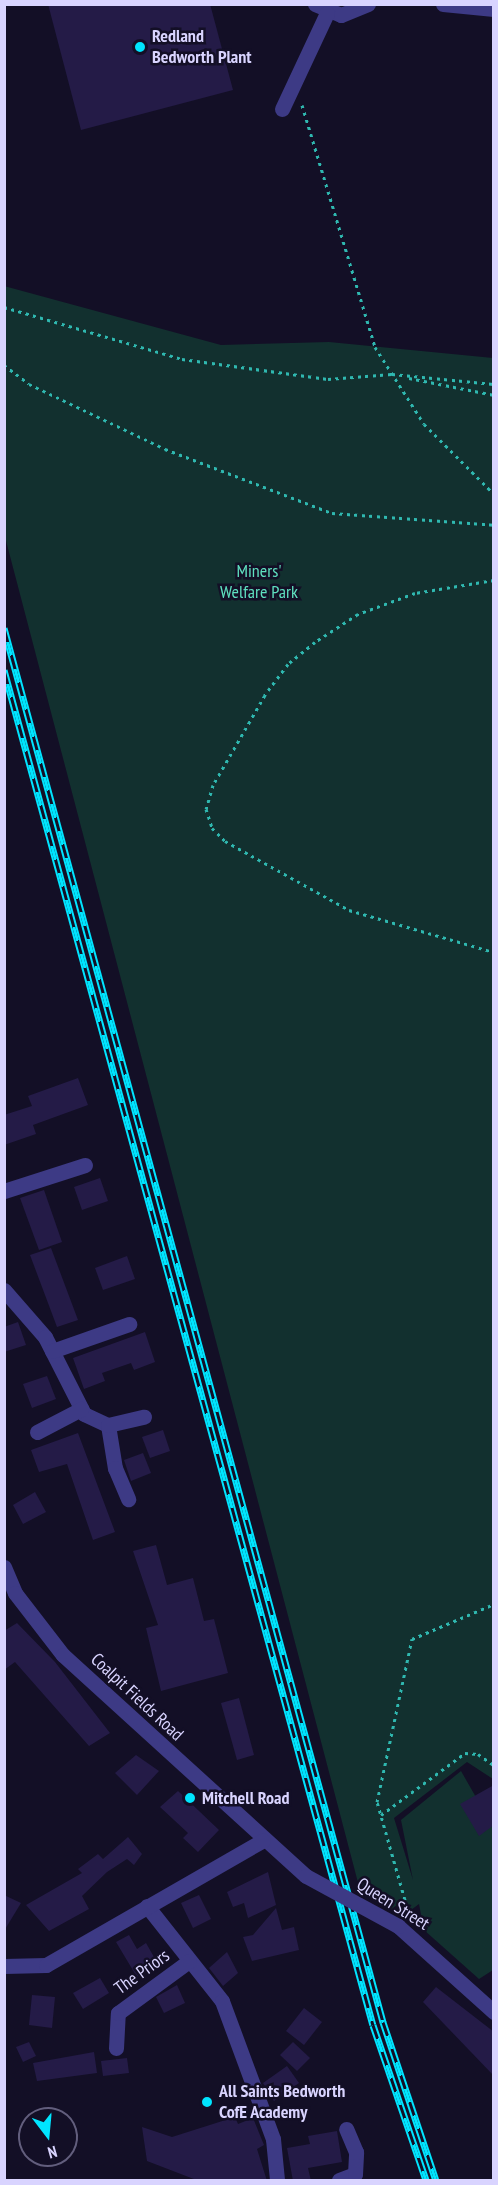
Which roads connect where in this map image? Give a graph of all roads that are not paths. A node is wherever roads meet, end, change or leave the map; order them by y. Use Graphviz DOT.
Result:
graph roads {
  1 [pos="368,4"];
  2 [pos="443,4"];
  3 [pos="321,9"];
  4 [pos="494,9"];
  5 [pos="282,109"];
  6 [pos="85,1165"];
  7 [pos="4,1191"];
  8 [pos="4,1290"];
  9 [pos="129,1324"];
  10 [pos="52,1351"];
  11 [pos="81,1409"];
  12 [pos="144,1417"];
  13 [pos="108,1425"];
  14 [pos="37,1432"];
  15 [pos="128,1499"];
  16 [pos="4,1567"];
  17 [pos="10,1595"];
  18 [pos="263,1840"];
  19 [pos="147,1906"];
  20 [pos="189,1961"];
  21 [pos="4,1966"];
  22 [pos="491,2007"];
  23 [pos="116,2048"];
  24 [pos="346,2129"];
  25 [pos="277,2181"];
  26 [pos="339,2181"];
  1 -- 3 [label="street"];
  2 -- 4 [label="street"];
  3 -- 5 [label="street"];
  6 -- 7 [label="street"];
  8 -- 10 [label="street"];
  9 -- 10 [label="street"];
  10 -- 11 [label="street"];
  11 -- 13 [label="street"];
  11 -- 14 [label="street"];
  12 -- 13 [label="street"];
  13 -- 15 [label="street"];
  16 -- 17 [label="street, Coalpit Fields Road"];
  17 -- 18 [label="street, Coalpit Fields Road"];
  18 -- 19 [label="street"];
  18 -- 22 [label="street, Queen Street, bridge"];
  19 -- 20 [label="street, The Priors"];
  19 -- 21 [label="street"];
  20 -- 23 [label="street, The Priors"];
  20 -- 25 [label="street, The Priors"];
  24 -- 26 [label="street"];
}
